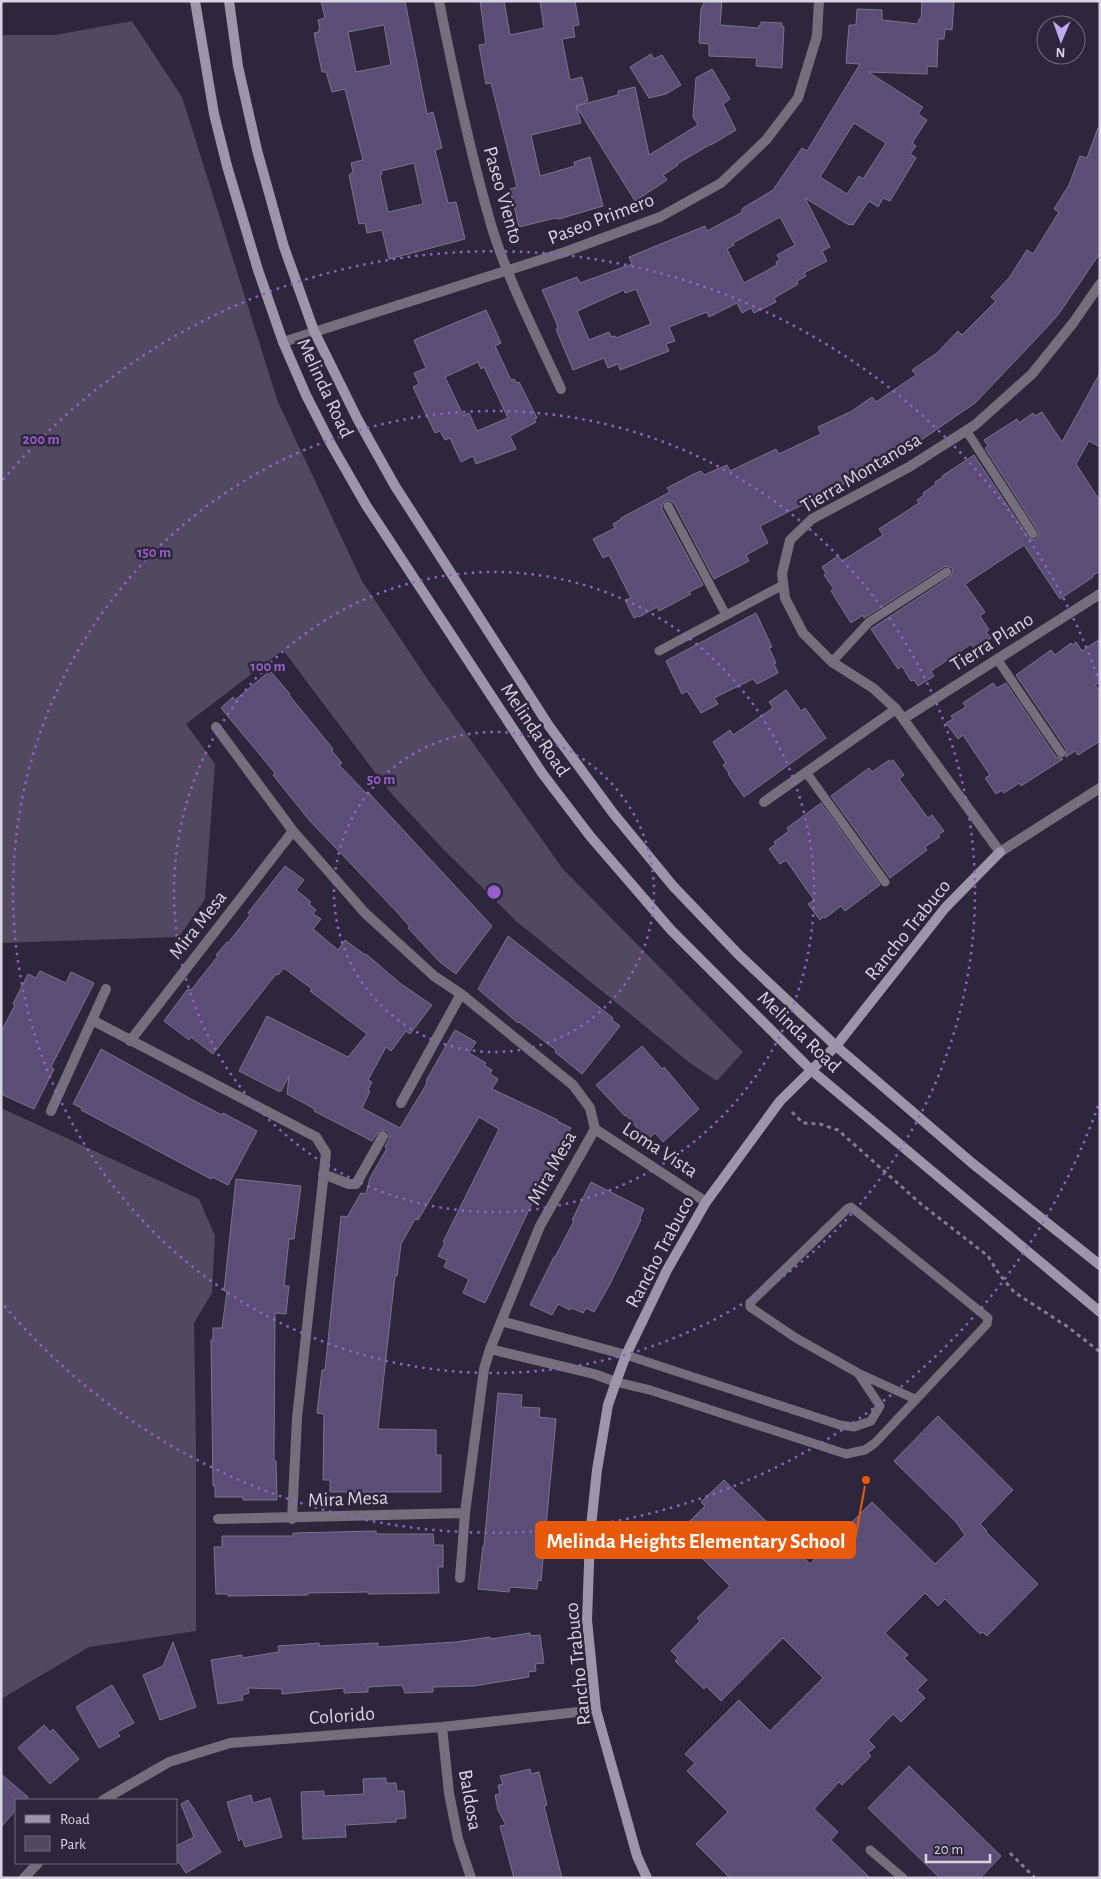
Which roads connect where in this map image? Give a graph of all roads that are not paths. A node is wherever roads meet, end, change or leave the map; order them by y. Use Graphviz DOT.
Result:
graph roads {
  1 [pos="196,1"];
  2 [pos="229,1"];
  3 [pos="439,1"];
  4 [pos="819,1"];
  5 [pos="508,271"];
  6 [pos="1100,284"];
  7 [pos="314,331"];
  8 [pos="283,342"];
  9 [pos="561,389"];
  10 [pos="966,430"];
  11 [pos="668,506"];
  12 [pos="1033,534"];
  13 [pos="947,572"];
  14 [pos="783,585"];
  15 [pos="1100,594"];
  16 [pos="726,615"];
  17 [pos="659,651"];
  18 [pos="997,659"];
  19 [pos="832,662"];
  20 [pos="896,709"];
  21 [pos="903,719"];
  22 [pos="216,727"];
  23 [pos="1060,753"];
  24 [pos="806,772"];
  25 [pos="1100,788"];
  26 [pos="764,802"];
  27 [pos="293,831"];
  28 [pos="1000,852"];
  29 [pos="885,882"];
  30 [pos="106,988"];
  31 [pos="461,994"];
  32 [pos="92,1020"];
  33 [pos="130,1041"];
  34 [pos="836,1046"];
  35 [pos="811,1070"];
  36 [pos="401,1103"];
  37 [pos="51,1112"];
  38 [pos="595,1129"];
  39 [pos="383,1136"];
  40 [pos="323,1174"];
  41 [pos="706,1202"];
  42 [pos="1100,1265"];
  43 [pos="1100,1312"];
  44 [pos="501,1321"];
  45 [pos="490,1349"];
  46 [pos="626,1355"];
  47 [pos="858,1373"];
  48 [pos="616,1382"];
  49 [pos="915,1400"];
  50 [pos="465,1513"];
  51 [pos="292,1518"];
  52 [pos="218,1519"];
  53 [pos="460,1578"];
  54 [pos="596,1710"];
  55 [pos="442,1727"];
  56 [pos="105,1799"];
  57 [pos="870,1850"];
  58 [pos="37,1864"];
  59 [pos="24,1878"];
  60 [pos="470,1878"];
  61 [pos="647,1878"];
  62 [pos="903,1878"];
  1 -- 8 [label="main road, Melinda Road"];
  2 -- 7 [label="main road, Melinda Road"];
  3 -- 5 [label="street, Paseo Viento"];
  4 -- 5 [label="street, Paseo Primero"];
  5 -- 7 [label="street, Paseo Primero"];
  5 -- 9 [label="street, Paseo Viento"];
  6 -- 10 [label="street, Tierra Montanosa"];
  7 -- 8 [label="street, Paseo Primero"];
  7 -- 34 [label="main road, Melinda Road"];
  8 -- 35 [label="main road, Melinda Road"];
  10 -- 12 [label="lane"];
  10 -- 14 [label="street, Tierra Montanosa"];
  11 -- 16 [label="lane"];
  13 -- 19 [label="lane"];
  14 -- 16 [label="lane"];
  14 -- 19 [label="street, Tierra Montanosa"];
  15 -- 18 [label="street, Tierra Plano"];
  16 -- 17 [label="lane"];
  18 -- 21 [label="street, Tierra Plano"];
  18 -- 23 [label="lane"];
  19 -- 20 [label="street, Tierra Montanosa"];
  20 -- 21 [label="street, Tierra Montanosa"];
  20 -- 24 [label="street"];
  21 -- 28 [label="street, Tierra Montanosa"];
  22 -- 27 [label="street, Mira Mesa"];
  24 -- 26 [label="street"];
  24 -- 29 [label="lane"];
  25 -- 28 [label="street, Rancho Trabuco"];
  27 -- 31 [label="street, Mira Mesa"];
  27 -- 33 [label="street, Mira Mesa"];
  28 -- 34 [label="main road, Rancho Trabuco"];
  30 -- 32 [label="street"];
  31 -- 36 [label="street"];
  31 -- 38 [label="street, Mira Mesa"];
  32 -- 33 [label="street, Mira Mesa"];
  32 -- 37 [label="street"];
  33 -- 40 [label="street, Mira Mesa"];
  34 -- 35 [label="main road, Rancho Trabuco"];
  34 -- 42 [label="main road, Melinda Road"];
  35 -- 41 [label="main road, Rancho Trabuco"];
  35 -- 43 [label="main road, Melinda Road"];
  38 -- 41 [label="street, Loma Vista"];
  38 -- 44 [label="street, Mira Mesa"];
  39 -- 40 [label="street"];
  40 -- 51 [label="street, Mira Mesa"];
  41 -- 46 [label="main road, Rancho Trabuco"];
  44 -- 45 [label="street, Mira Mesa"];
  44 -- 46 [label="street"];
  45 -- 48 [label="street"];
  45 -- 50 [label="street, Mira Mesa"];
  46 -- 47 [label="lane"];
  46 -- 48 [label="main road, Rancho Trabuco"];
  47 -- 49 [label="lane"];
  47 -- 49 [label="lane"];
  48 -- 49 [label="lane"];
  48 -- 54 [label="main road, Rancho Trabuco"];
  50 -- 51 [label="street, Mira Mesa"];
  50 -- 53 [label="street, Mira Mesa"];
  51 -- 52 [label="street, Mira Mesa"];
  54 -- 55 [label="street, Colorido"];
  54 -- 61 [label="main road, Rancho Trabuco"];
  55 -- 56 [label="street, Colorido"];
  55 -- 60 [label="street, Baldosa"];
  57 -- 62 [label="lane"];
  58 -- 59 [label="street"];
}
